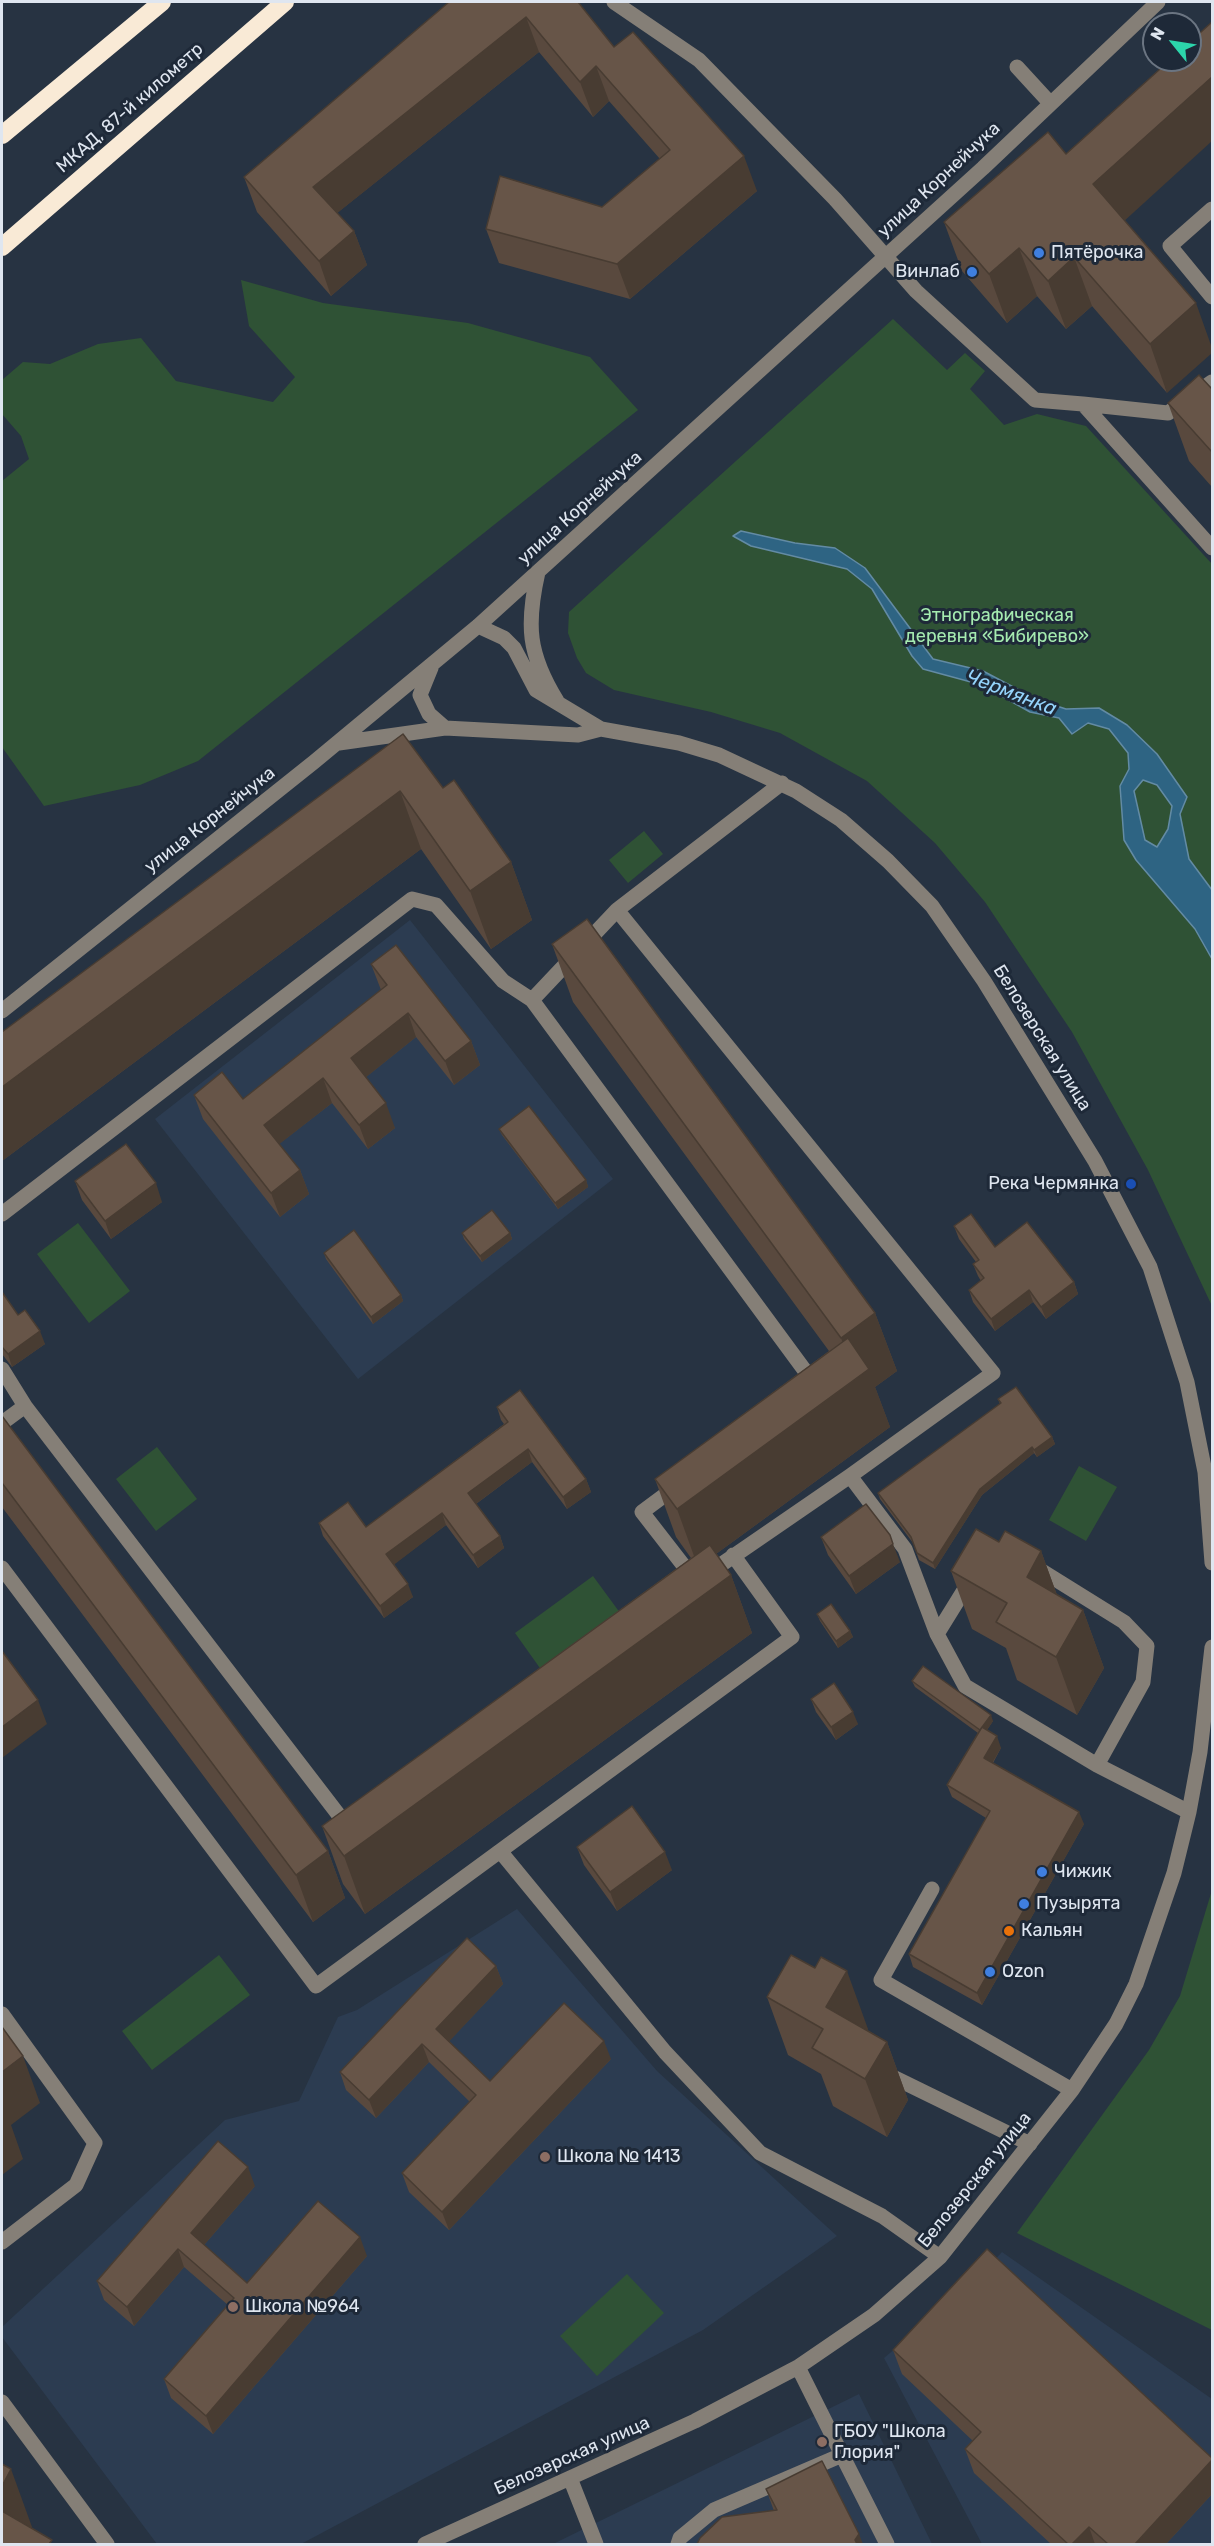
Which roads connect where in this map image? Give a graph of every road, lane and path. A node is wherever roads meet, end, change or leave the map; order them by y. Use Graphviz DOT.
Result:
graph roads {
  1 [pos="162,2"];
  2 [pos="285,2"];
  3 [pos="614,2"];
  4 [pos="1158,2"];
  5 [pos="1017,67"];
  6 [pos="1050,103"];
  7 [pos="2,135"];
  8 [pos="1212,209"];
  9 [pos="2,247"];
  10 [pos="884,257"];
  11 [pos="1212,297"];
  12 [pos="1212,382"];
  13 [pos="1083,404"];
  14 [pos="1212,548"];
  15 [pos="538,572"];
  16 [pos="478,626"];
  17 [pos="432,665"];
  18 [pos="560,705"];
  19 [pos="446,728"];
  20 [pos="602,729"];
  21 [pos="337,743"];
  22 [pos="783,783"];
  23 [pos="617,910"];
  24 [pos="532,1000"];
  25 [pos="2,1011"];
  26 [pos="2,1214"];
  27 [pos="2,1369"];
  28 [pos="797,1396"];
  29 [pos="25,1406"];
  30 [pos="2,1423"];
  31 [pos="850,1476"];
  32 [pos="687,1478"];
  33 [pos="733,1555"];
  34 [pos="1024,1560"];
  35 [pos="1212,1563"];
  36 [pos="2,1568"];
  37 [pos="977,1569"];
  38 [pos="937,1634"];
  39 [pos="1212,1647"];
  40 [pos="1097,1765"];
  41 [pos="1189,1812"];
  42 [pos="368,1833"];
  43 [pos="500,1851"];
  44 [pos="932,1889"];
  45 [pos="2,2014"];
  46 [pos="895,2078"];
  47 [pos="1072,2090"];
  48 [pos="1030,2144"];
  49 [pos="2,2242"];
  50 [pos="939,2257"];
  51 [pos="798,2367"];
  52 [pos="2,2402"];
  53 [pos="842,2455"];
  54 [pos="570,2478"];
  55 [pos="107,2544"];
  56 [pos="425,2544"];
  57 [pos="596,2544"];
  58 [pos="678,2544"];
  59 [pos="887,2544"];
  1 -- 7 [label="highway"];
  2 -- 9 [label="highway, МКАД, 87-й километр"];
  3 -- 10 [label="street"];
  4 -- 6 [label="street, улица Корнейчука"];
  5 -- 6 [label="street"];
  6 -- 10 [label="street, улица Корнейчука"];
  8 -- 11 [label="street"];
  10 -- 13 [label="street"];
  10 -- 15 [label="street, улица Корнейчука"];
  12 -- 13 [label="street"];
  13 -- 14 [label="street"];
  15 -- 16 [label="street, улица Корнейчука"];
  15 -- 18 [label="street"];
  16 -- 17 [label="street, улица Корнейчука"];
  16 -- 18 [label="street, Белозерская улица"];
  17 -- 19 [label="street"];
  17 -- 21 [label="street, улица Корнейчука"];
  18 -- 20 [label="street, Белозерская улица"];
  19 -- 20 [label="street, Белозерская улица"];
  19 -- 21 [label="street, Белозерская улица"];
  20 -- 22 [label="street, Белозерская улица"];
  21 -- 25 [label="street, улица Корнейчука"];
  22 -- 23 [label="street"];
  22 -- 35 [label="street, Белозерская улица"];
  23 -- 24 [label="street"];
  23 -- 31 [label="street"];
  24 -- 26 [label="street"];
  24 -- 28 [label="street"];
  27 -- 29 [label="street"];
  29 -- 30 [label="street"];
  29 -- 42 [label="street"];
  31 -- 33 [label="street"];
  31 -- 38 [label="street"];
  32 -- 33 [label="street"];
  33 -- 43 [label="street"];
  34 -- 40 [label="street"];
  36 -- 43 [label="street"];
  37 -- 38 [label="street"];
  38 -- 40 [label="street"];
  39 -- 41 [label="street, Белозерская улица"];
  40 -- 41 [label="street"];
  41 -- 47 [label="street, Белозерская улица"];
  43 -- 50 [label="street"];
  44 -- 47 [label="street"];
  45 -- 49 [label="street"];
  46 -- 48 [label="street"];
  47 -- 48 [label="street, Белозерская улица"];
  48 -- 50 [label="street, Белозерская улица"];
  50 -- 51 [label="street, Белозерская улица"];
  51 -- 53 [label="street"];
  51 -- 54 [label="street, Белозерская улица"];
  52 -- 55 [label="street"];
  53 -- 58 [label="street"];
  53 -- 59 [label="street"];
  54 -- 56 [label="street, Белозерская улица"];
  54 -- 57 [label="street"];
}
